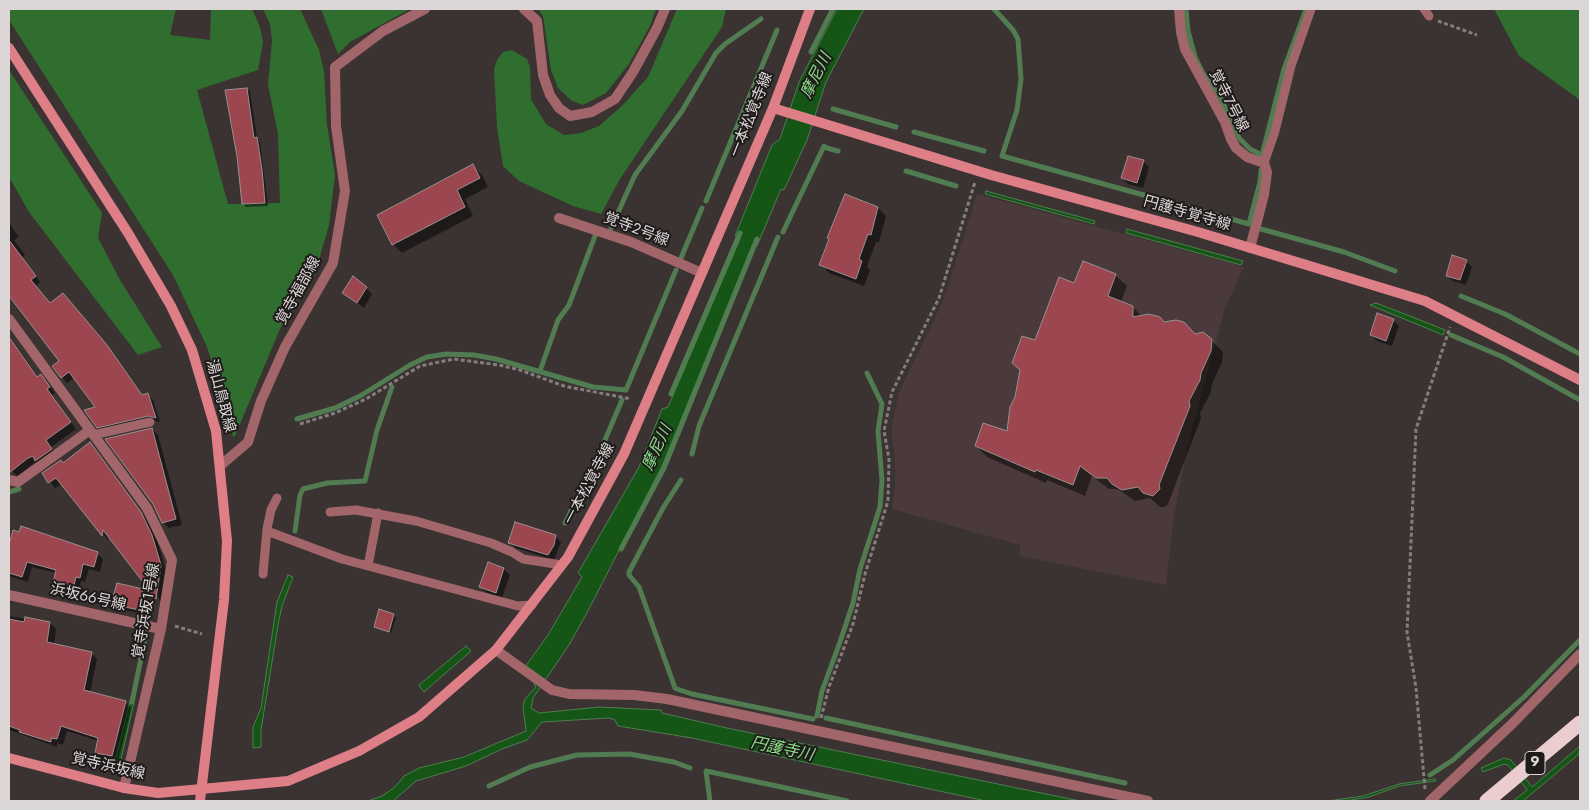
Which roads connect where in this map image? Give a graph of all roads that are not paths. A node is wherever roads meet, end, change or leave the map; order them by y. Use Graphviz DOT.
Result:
graph roads {
  1 [pos="425,9"];
  2 [pos="524,9"];
  3 [pos="665,9"];
  4 [pos="810,9"];
  5 [pos="1179,9"];
  6 [pos="1311,9"];
  7 [pos="9,48"];
  8 [pos="773,108"];
  9 [pos="1264,163"];
  10 [pos="559,218"];
  11 [pos="1250,248"];
  12 [pos="702,273"];
  13 [pos="9,320"];
  14 [pos="1580,380"];
  15 [pos="150,422"];
  16 [pos="91,433"];
  17 [pos="220,466"];
  18 [pos="9,480"];
  19 [pos="278,498"];
  20 [pos="330,512"];
  21 [pos="378,513"];
  22 [pos="267,531"];
  23 [pos="562,564"];
  24 [pos="368,566"];
  25 [pos="263,574"];
  26 [pos="9,595"];
  27 [pos="532,605"];
  28 [pos="161,629"];
  29 [pos="496,650"];
  30 [pos="1580,654"];
  31 [pos="1580,723"];
  32 [pos="9,758"];
  33 [pos="124,788"];
  34 [pos="203,788"];
  35 [pos="1124,799"];
  36 [pos="200,801"];
  37 [pos="1148,801"];
  38 [pos="1430,801"];
  39 [pos="1487,801"];
  1 -- 17 [label="street, 覚寺福部線"];
  2 -- 3 [label="street"];
  4 -- 8 [label="main road, 一本松覚寺線"];
  5 -- 9 [label="street, 覚寺7号線"];
  6 -- 9 [label="lane"];
  7 -- 17 [label="main road, 湯山鳥取線"];
  8 -- 11 [label="main road, 円護寺覚寺線"];
  8 -- 12 [label="main road, 一本松覚寺線"];
  9 -- 11 [label="street"];
  10 -- 12 [label="street, 覚寺2号線"];
  11 -- 14 [label="main road, 円護寺覚寺線"];
  12 -- 23 [label="main road, 一本松覚寺線"];
  13 -- 16 [label="street, 覚寺浜坂1号線"];
  15 -- 16 [label="lane"];
  16 -- 18 [label="street"];
  16 -- 28 [label="street, 覚寺浜坂1号線"];
  17 -- 34 [label="main road, 湯山鳥取線"];
  19 -- 22 [label="lane"];
  20 -- 21 [label="lane"];
  21 -- 23 [label="lane"];
  21 -- 24 [label="lane"];
  22 -- 24 [label="lane"];
  22 -- 25 [label="lane"];
  23 -- 27 [label="main road, 一本松覚寺線"];
  24 -- 27 [label="lane"];
  26 -- 28 [label="street, 浜坂66号線"];
  27 -- 29 [label="main road, 一本松覚寺線"];
  28 -- 33 [label="street, 覚寺浜坂1号線"];
  29 -- 34 [label="main road, 一本松覚寺線"];
  29 -- 35 [label="street"];
  30 -- 38 [label="street"];
  31 -- 39 [label="highway, 9"];
  32 -- 33 [label="main road, 覚寺浜坂線"];
  33 -- 34 [label="main road, 覚寺浜坂線"];
  34 -- 36 [label="main road, 湯山鳥取線"];
  35 -- 37 [label="street"];
}
